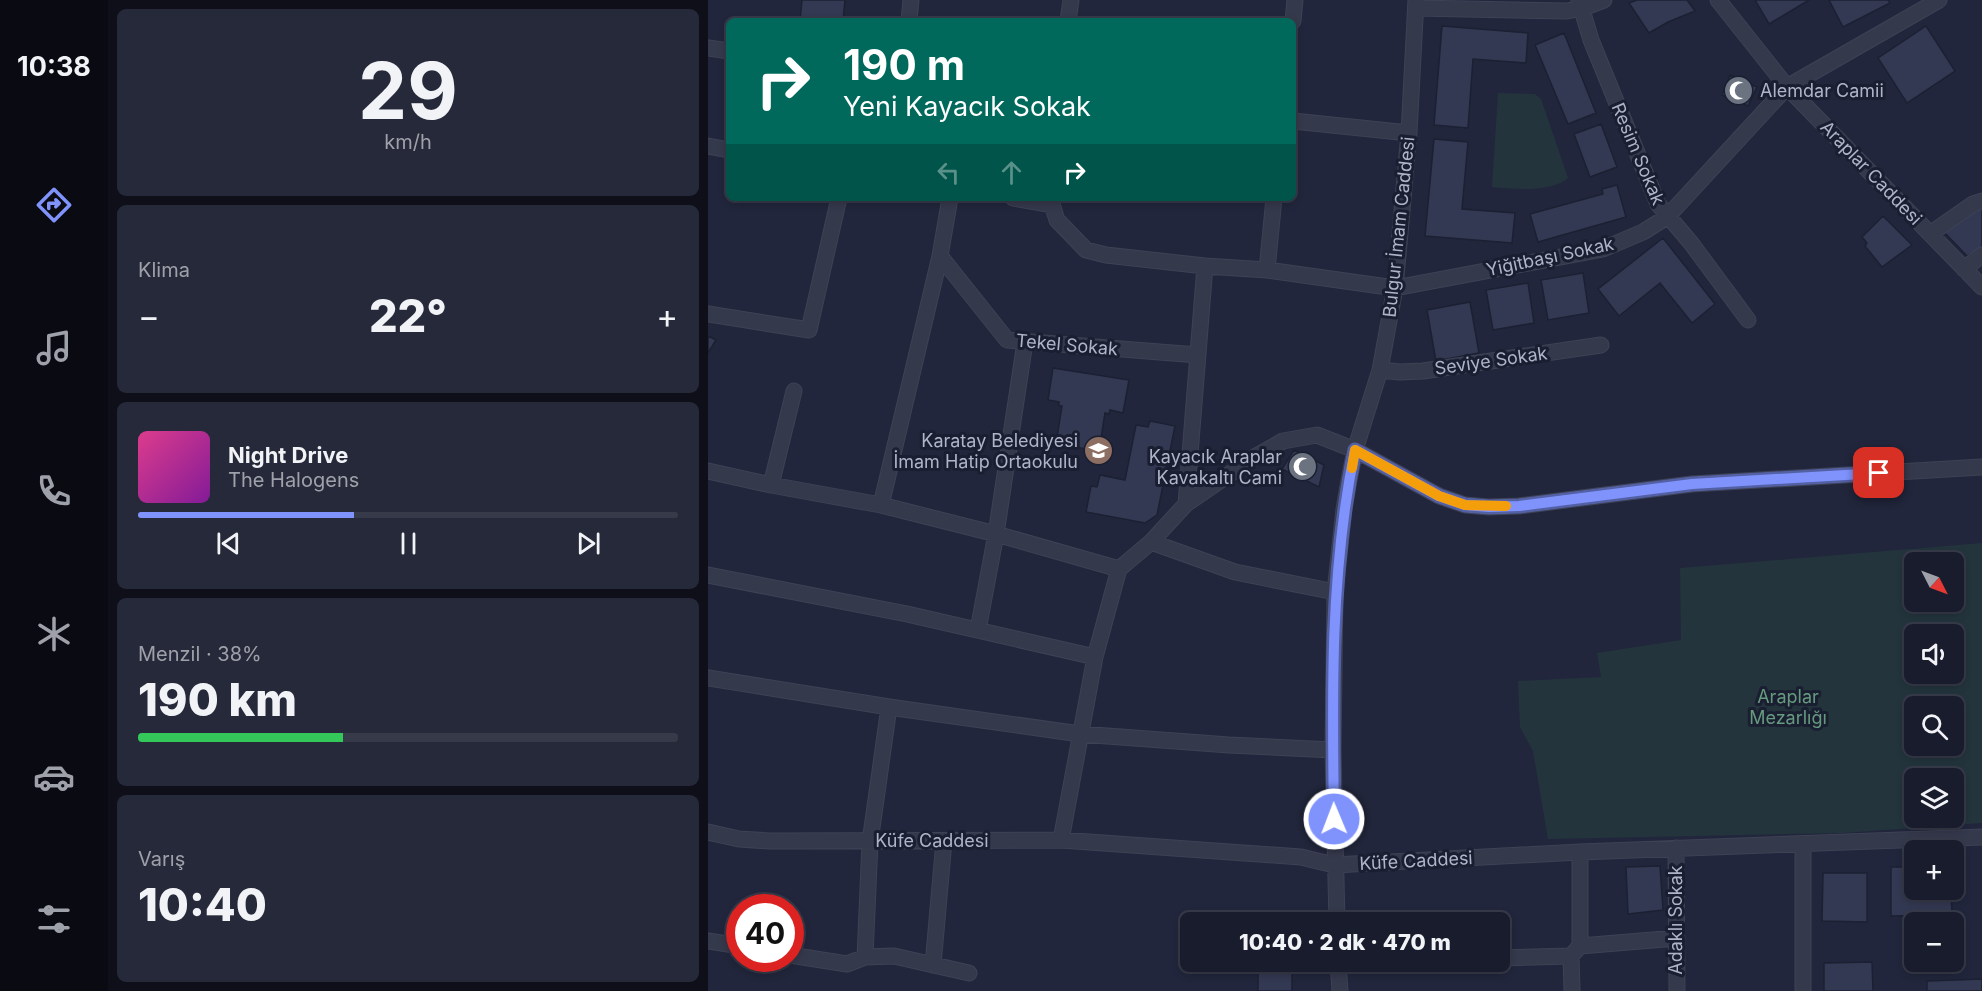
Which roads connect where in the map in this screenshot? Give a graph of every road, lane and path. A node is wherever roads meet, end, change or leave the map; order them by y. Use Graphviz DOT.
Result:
graph roads {
  1 [pos="911,0"];
  2 [pos="1071,0"];
  3 [pos="1295,0"];
  4 [pos="1604,0"];
  5 [pos="1718,0"];
  6 [pos="1939,0"];
  7 [pos="1416,4"];
  8 [pos="1581,4"];
  9 [pos="909,18"];
  10 [pos="1068,18"];
  11 [pos="1293,18"];
  12 [pos="708,48"];
  13 [pos="726,51"];
  14 [pos="1787,87"];
  15 [pos="1296,122"];
  16 [pos="1409,133"];
  17 [pos="708,146"];
  18 [pos="726,149"];
  19 [pos="837,201"];
  20 [pos="949,201"];
  21 [pos="1051,201"];
  22 [pos="1274,201"];
  23 [pos="1982,201"];
  24 [pos="1667,217"];
  25 [pos="1930,234"];
  26 [pos="1982,255"];
  27 [pos="940,256"];
  28 [pos="1205,266"];
  29 [pos="1964,269"];
  30 [pos="1267,270"];
  31 [pos="1982,287"];
  32 [pos="1395,288"];
  33 [pos="708,314"];
  34 [pos="1748,320"];
  35 [pos="1025,342"];
  36 [pos="1601,345"];
  37 [pos="1198,355"];
  38 [pos="1380,370"];
  39 [pos="794,391"];
  40 [pos="1355,450"];
  41 [pos="1982,467"];
  42 [pos="708,471"];
  43 [pos="771,485"];
  44 [pos="1186,504"];
  45 [pos="881,505"];
  46 [pos="996,534"];
  47 [pos="1151,542"];
  48 [pos="1119,570"];
  49 [pos="708,575"];
  50 [pos="1335,592"];
  51 [pos="978,630"];
  52 [pos="1095,657"];
  53 [pos="708,678"];
  54 [pos="889,707"];
  55 [pos="1080,734"];
  56 [pos="1333,750"];
  57 [pos="708,832"];
  58 [pos="1982,837"];
  59 [pos="1061,840"];
  60 [pos="870,842"];
  61 [pos="944,842"];
  62 [pos="1803,844"];
  63 [pos="1676,848"];
  64 [pos="1580,852"];
  65 [pos="1335,865"];
  66 [pos="1337,912"];
  67 [pos="1677,938"];
  68 [pos="708,941"];
  69 [pos="726,944"];
  70 [pos="1576,951"];
  71 [pos="804,956"];
  72 [pos="865,957"];
  73 [pos="1510,957"];
  74 [pos="933,965"];
  75 [pos="1339,972"];
  76 [pos="969,973"];
  77 [pos="1340,991"];
  78 [pos="1572,991"];
  79 [pos="1677,991"];
  80 [pos="1803,991"];
  1 -- 9 [label="street"];
  2 -- 10 [label="street"];
  3 -- 11 [label="street"];
  4 -- 8 [label="street"];
  5 -- 14 [label="street, Araplar Caddesi"];
  6 -- 14 [label="street, Yiğitbaşı Sokak"];
  7 -- 8 [label="street"];
  7 -- 16 [label="street, Bulgur İmam Caddesi"];
  8 -- 24 [label="street, Resim Sokak"];
  12 -- 13 [label="street"];
  14 -- 24 [label="street, Yiğitbaşı Sokak"];
  14 -- 25 [label="street, Araplar Caddesi"];
  15 -- 16 [label="street"];
  16 -- 32 [label="street, Bulgur İmam Caddesi"];
  17 -- 18 [label="street"];
  19 -- 33 [label="street"];
  20 -- 27 [label="street"];
  21 -- 28 [label="street, Yiğitbaşı Sokak"];
  22 -- 30 [label="street"];
  23 -- 25 [label="street"];
  24 -- 32 [label="street, Yiğitbaşı Sokak"];
  24 -- 34 [label="street, Resim Sokak"];
  25 -- 29 [label="street, Araplar Caddesi"];
  26 -- 29 [label="street"];
  27 -- 35 [label="street, Tekel Sokak"];
  27 -- 45 [label="street"];
  28 -- 30 [label="street, Yiğitbaşı Sokak"];
  28 -- 37 [label="street"];
  29 -- 31 [label="street, Araplar Caddesi"];
  30 -- 32 [label="street, Yiğitbaşı Sokak"];
  32 -- 38 [label="street, Bulgur İmam Caddesi"];
  35 -- 37 [label="street, Tekel Sokak"];
  35 -- 46 [label="street"];
  36 -- 38 [label="street, Seviye Sokak"];
  37 -- 44 [label="street"];
  38 -- 40 [label="street, Bulgur İmam Caddesi"];
  39 -- 43 [label="street"];
  40 -- 41 [label="street"];
  40 -- 44 [label="street"];
  40 -- 50 [label="street, Bulgur İmam Caddesi"];
  42 -- 43 [label="street"];
  43 -- 45 [label="street"];
  44 -- 47 [label="street"];
  45 -- 46 [label="street"];
  46 -- 48 [label="street"];
  46 -- 51 [label="street"];
  47 -- 48 [label="street"];
  47 -- 50 [label="street"];
  48 -- 52 [label="street"];
  49 -- 51 [label="street"];
  50 -- 56 [label="street, Bulgur İmam Caddesi"];
  51 -- 52 [label="street"];
  52 -- 55 [label="street"];
  53 -- 54 [label="street"];
  54 -- 55 [label="street"];
  54 -- 60 [label="street"];
  55 -- 56 [label="street"];
  55 -- 59 [label="street"];
  56 -- 65 [label="street, Bulgur İmam Caddesi"];
  57 -- 60 [label="street, Küfe Caddesi"];
  58 -- 62 [label="street, Küfe Caddesi"];
  59 -- 61 [label="street, Küfe Caddesi"];
  59 -- 65 [label="street, Küfe Caddesi"];
  60 -- 61 [label="street, Küfe Caddesi"];
  60 -- 72 [label="street"];
  61 -- 74 [label="street"];
  62 -- 63 [label="street, Küfe Caddesi"];
  62 -- 80 [label="street"];
  63 -- 64 [label="street, Küfe Caddesi"];
  63 -- 67 [label="street, Adaklı Sokak"];
  64 -- 65 [label="street, Küfe Caddesi"];
  64 -- 70 [label="street"];
  65 -- 66 [label="street, Bulgur İmam Caddesi"];
  67 -- 70 [label="street"];
  67 -- 79 [label="street, Adaklı Sokak"];
  68 -- 69 [label="street"];
  70 -- 73 [label="street"];
  70 -- 78 [label="street"];
  71 -- 72 [label="street"];
  72 -- 74 [label="street"];
  74 -- 76 [label="street"];
  75 -- 77 [label="street"];
}
